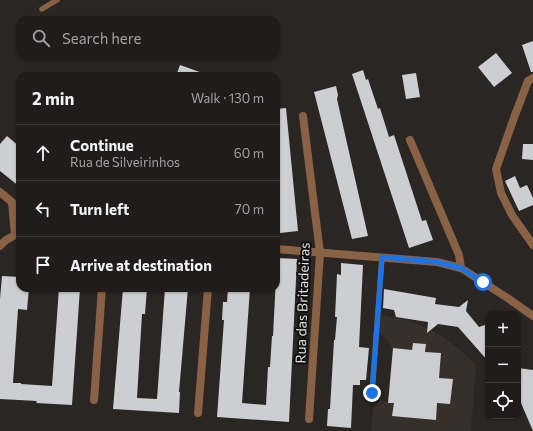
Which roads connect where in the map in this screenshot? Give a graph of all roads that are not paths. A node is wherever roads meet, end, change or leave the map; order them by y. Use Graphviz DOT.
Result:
graph roads {
  1 [pos="57,0"];
  2 [pos="42,9"];
  3 [pos="533,78"];
  4 [pos="303,116"];
  5 [pos="410,140"];
  6 [pos="0,192"];
  7 [pos="12,203"];
  8 [pos="16,206"];
  9 [pos="16,228"];
  10 [pos="16,235"];
  11 [pos="533,245"];
  12 [pos="0,246"];
  13 [pos="280,249"];
  14 [pos="320,253"];
  15 [pos="382,257"];
  16 [pos="461,268"];
  17 [pos="102,292"];
  18 [pos="208,292"];
  19 [pos="533,316"];
  20 [pos="372,393"];
  21 [pos="94,400"];
  22 [pos="198,413"];
  23 [pos="309,418"];
  1 -- 2 [label="lane"];
  3 -- 11 [label="street"];
  4 -- 14 [label="street, Rua das Britadeiras"];
  5 -- 16 [label="street"];
  6 -- 7 [label="street"];
  7 -- 8 [label="street"];
  7 -- 9 [label="street"];
  10 -- 12 [label="street"];
  13 -- 14 [label="street"];
  14 -- 15 [label="street"];
  14 -- 23 [label="street, Rua das Britadeiras"];
  15 -- 16 [label="street"];
  15 -- 20 [label="lane"];
  16 -- 19 [label="street"];
  17 -- 21 [label="street"];
  18 -- 22 [label="street"];
}
